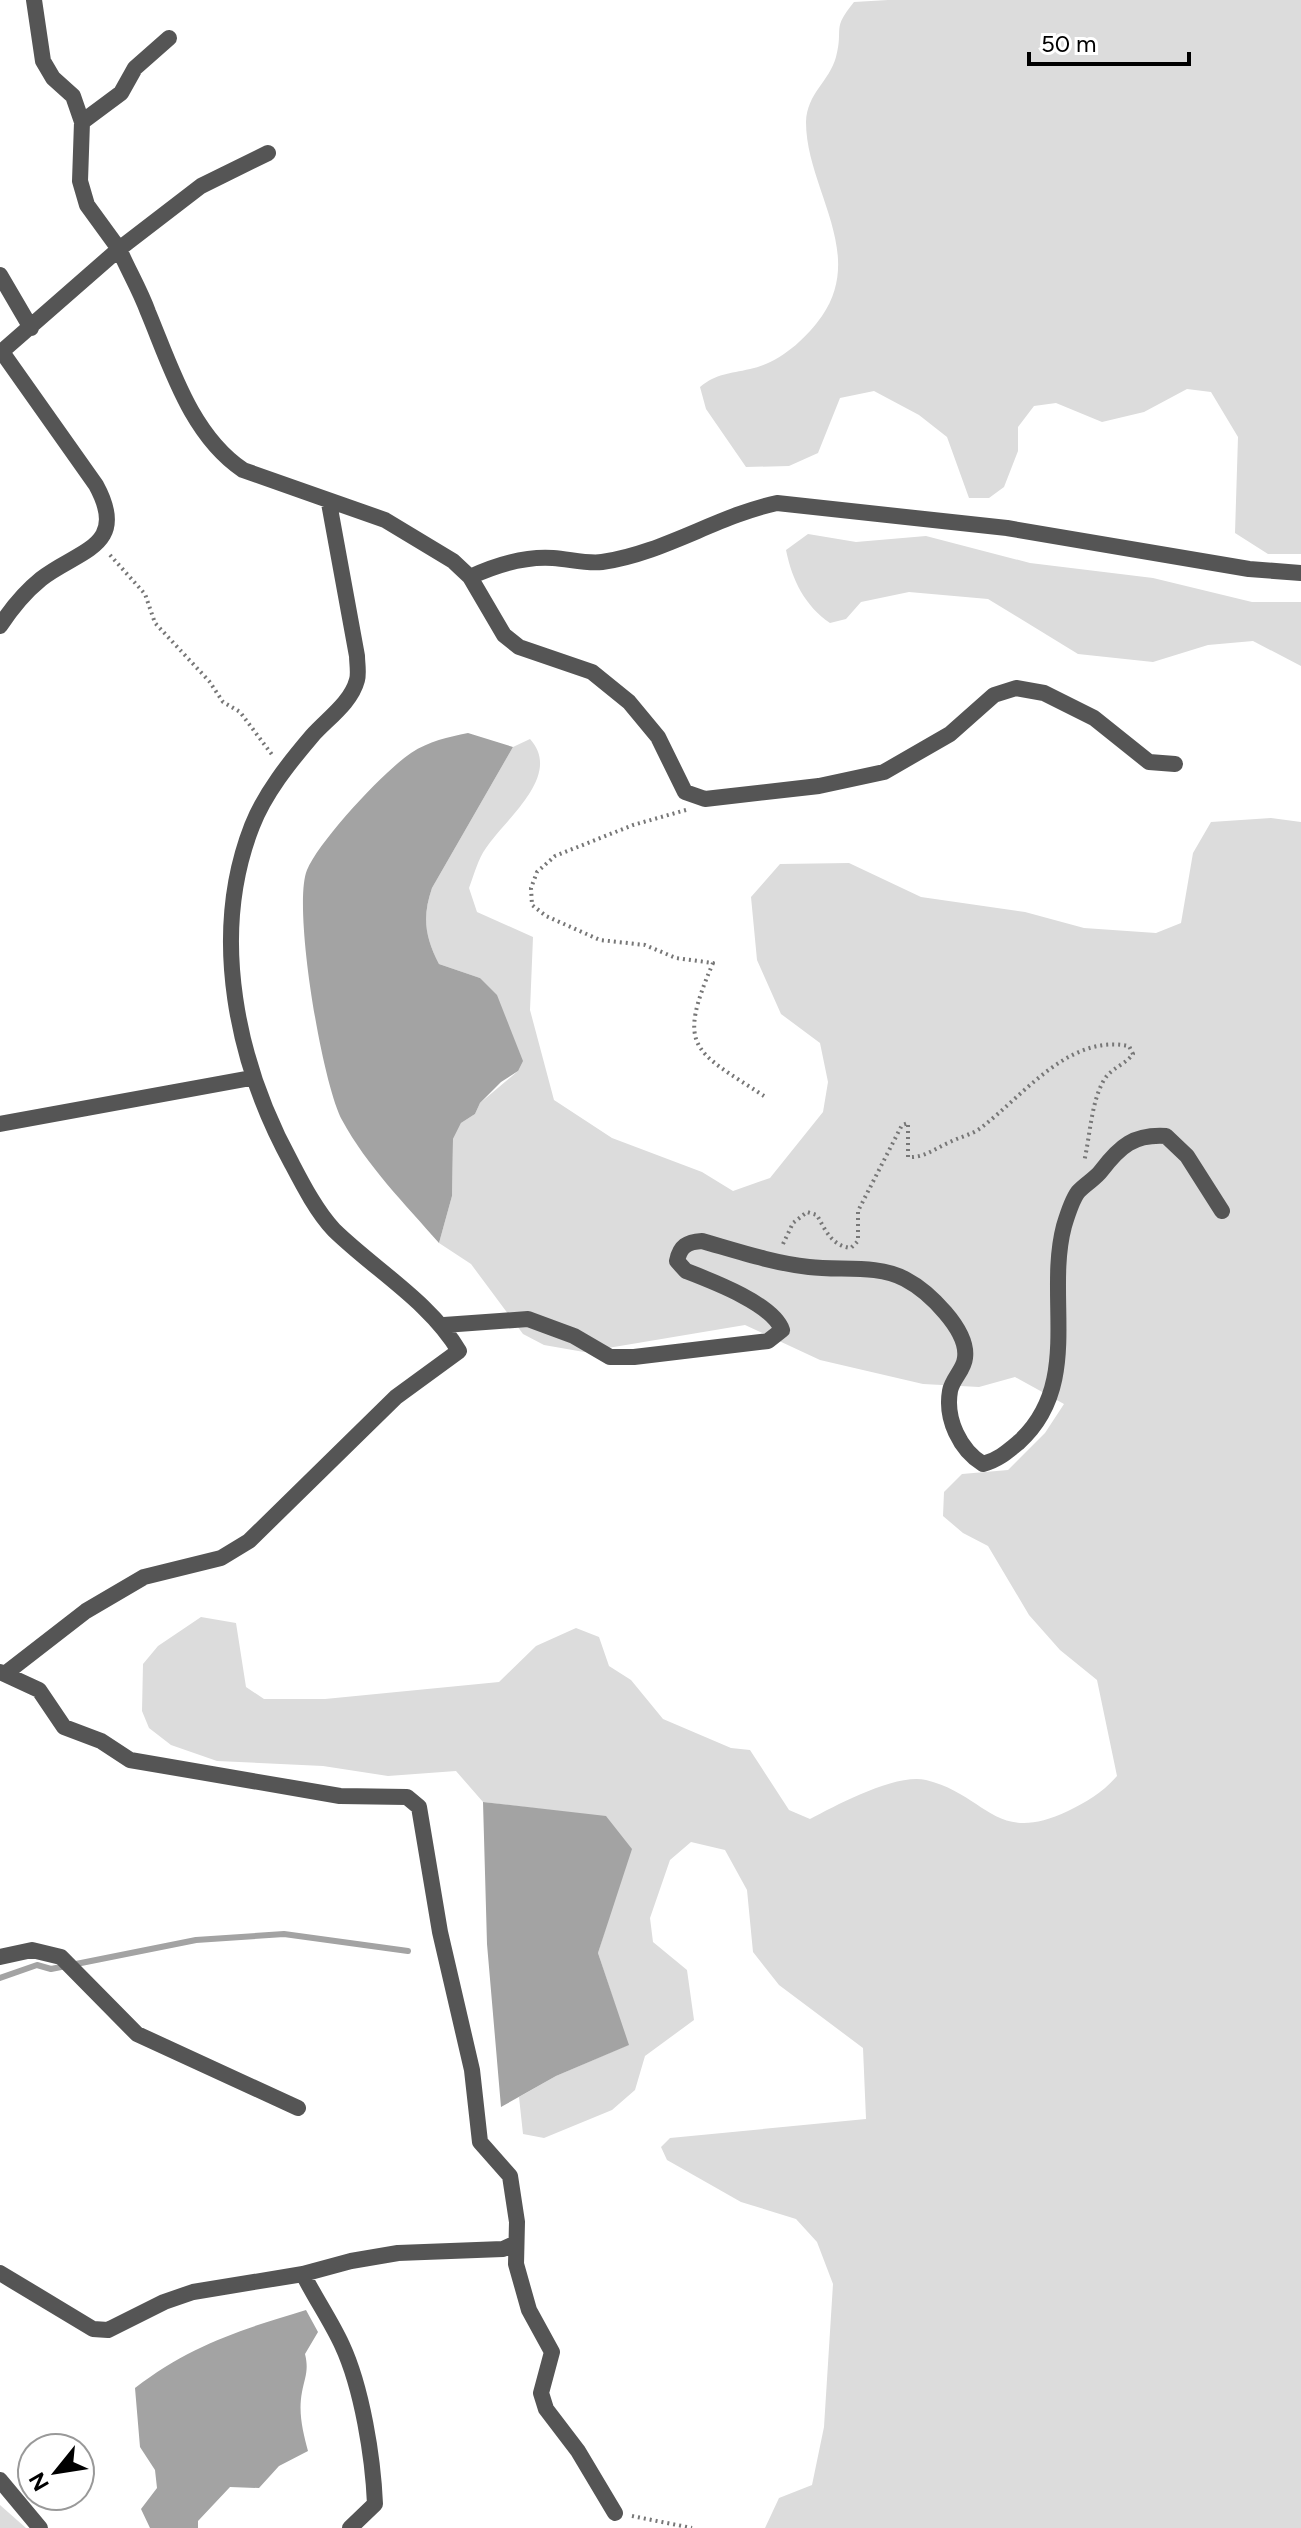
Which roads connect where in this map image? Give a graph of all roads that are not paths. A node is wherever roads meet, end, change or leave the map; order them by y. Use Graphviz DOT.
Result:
graph roads {
  1 [pos="34,0"];
  2 [pos="169,38"];
  3 [pos="82,122"];
  4 [pos="268,153"];
  5 [pos="119,249"];
  6 [pos="0,275"];
  7 [pos="31,328"];
  8 [pos="1,352"];
  9 [pos="329,503"];
  10 [pos="1301,573"];
  11 [pos="470,577"];
  12 [pos="0,626"];
  13 [pos="1175,764"];
  14 [pos="251,1078"];
  15 [pos="0,1124"];
  16 [pos="1222,1211"];
  17 [pos="444,1325"];
  18 [pos="3,1672"];
  19 [pos="0,1957"];
  20 [pos="298,2108"];
  21 [pos="514,2244"];
  22 [pos="0,2273"];
  23 [pos="303,2274"];
  24 [pos="0,2480"];
  25 [pos="615,2513"];
  26 [pos="40,2528"];
  27 [pos="350,2528"];
  1 -- 3 [label="street"];
  2 -- 3 [label="street"];
  3 -- 5 [label="street"];
  4 -- 5 [label="street"];
  5 -- 7 [label="street"];
  5 -- 9 [label="street"];
  6 -- 7 [label="street"];
  7 -- 8 [label="street"];
  8 -- 12 [label="street"];
  9 -- 11 [label="street"];
  9 -- 14 [label="street"];
  10 -- 11 [label="street"];
  11 -- 13 [label="street"];
  14 -- 15 [label="street"];
  14 -- 17 [label="street"];
  16 -- 17 [label="street"];
  17 -- 18 [label="street"];
  18 -- 21 [label="street"];
  19 -- 20 [label="street"];
  21 -- 23 [label="street"];
  21 -- 25 [label="street"];
  22 -- 23 [label="street"];
  23 -- 27 [label="street"];
  24 -- 26 [label="street"];
}
